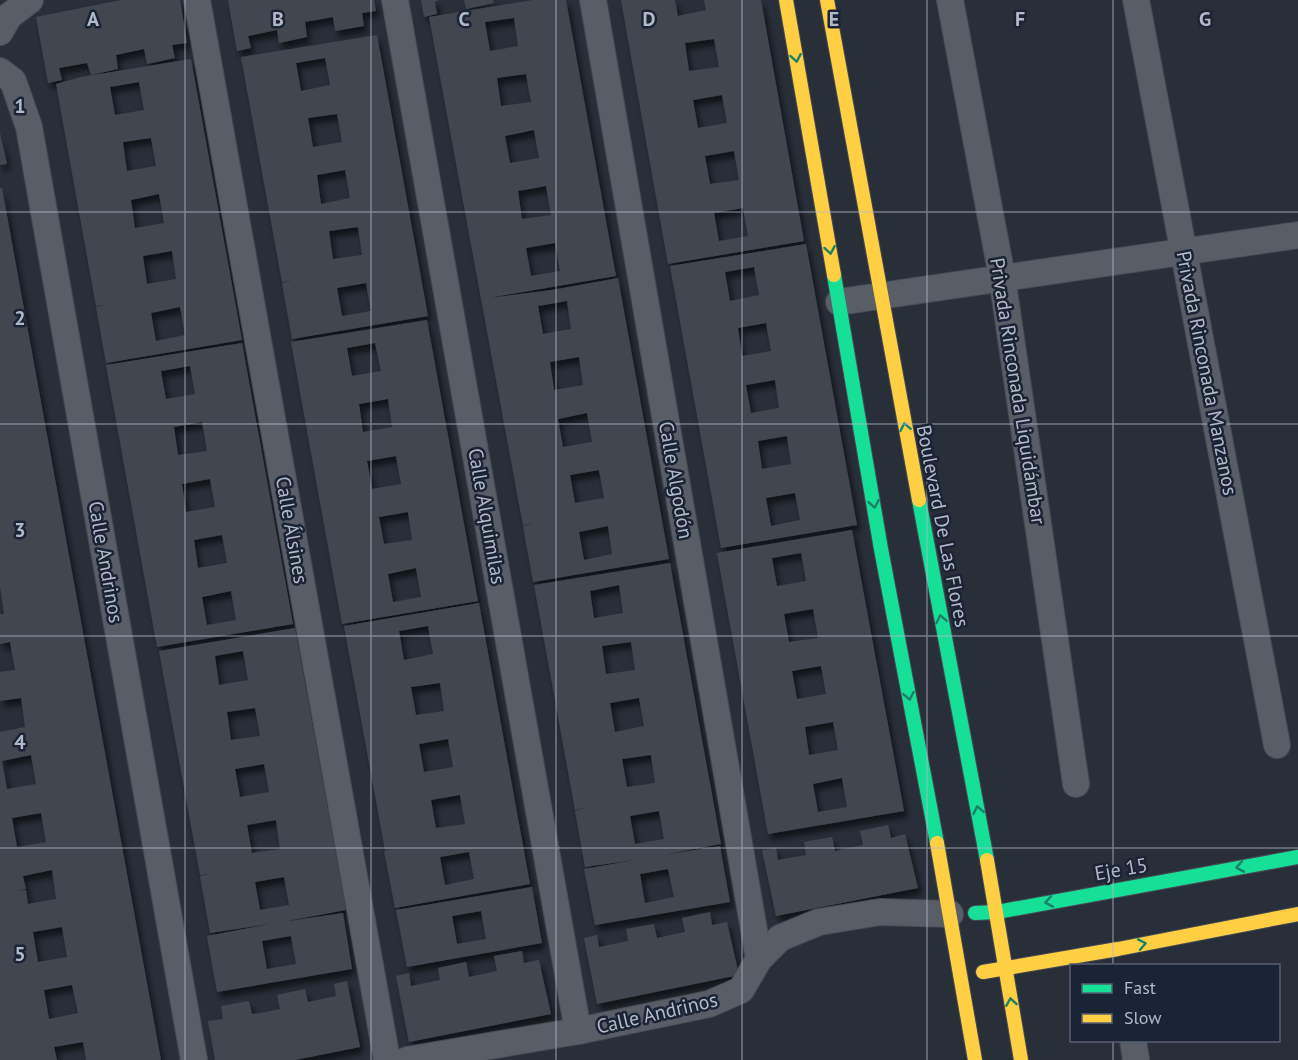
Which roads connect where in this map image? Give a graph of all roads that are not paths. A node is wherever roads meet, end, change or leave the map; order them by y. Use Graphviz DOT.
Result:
graph roads {
  1 [pos="30,0"];
  2 [pos="198,0"];
  3 [pos="395,0"];
  4 [pos="593,0"];
  5 [pos="786,0"];
  6 [pos="827,0"];
  7 [pos="950,0"];
  8 [pos="1136,0"];
  9 [pos="4,24"];
  10 [pos="0,71"];
  11 [pos="1298,235"];
  12 [pos="1184,252"];
  13 [pos="1002,277"];
  14 [pos="880,295"];
  15 [pos="839,302"];
  16 [pos="1277,745"];
  17 [pos="1077,784"];
  18 [pos="1298,857"];
  19 [pos="997,912"];
  20 [pos="950,914"];
  21 [pos="1297,920"];
  22 [pos="1119,957"];
  23 [pos="759,959"];
  24 [pos="1005,968"];
  25 [pos="960,976"];
  26 [pos="578,1031"];
  27 [pos="1133,1042"];
  28 [pos="194,1060"];
  29 [pos="387,1060"];
  30 [pos="407,1060"];
  31 [pos="975,1060"];
  32 [pos="1021,1060"];
  33 [pos="1136,1060"];
  1 -- 9 [label="street"];
  2 -- 29 [label="street, Calle Álsines"];
  3 -- 26 [label="street, Calle Alquimilas"];
  4 -- 23 [label="street, Calle Algodón"];
  5 -- 15 [label="street, one-way"];
  6 -- 14 [label="street, Boulevard De Las Flores"];
  7 -- 13 [label="street, Privada Rinconada Liquidámbar"];
  8 -- 12 [label="street, Privada Rinconada Manzanos"];
  10 -- 28 [label="street, Calle Andrinos"];
  11 -- 12 [label="street"];
  12 -- 13 [label="street"];
  12 -- 16 [label="street, Privada Rinconada Manzanos"];
  13 -- 14 [label="street"];
  13 -- 17 [label="street, Privada Rinconada Liquidámbar"];
  14 -- 15 [label="street"];
  19 -- 14 [label="street, Boulevard De Las Flores, one-way"];
  15 -- 20 [label="street, one-way"];
  18 -- 19 [label="street, Eje 15, one-way"];
  19 -- 20 [label="street, Eje 15"];
  19 -- 24 [label="street, Boulevard De Las Flores"];
  20 -- 23 [label="street, Calle Andrinos"];
  20 -- 25 [label="street"];
  22 -- 21 [label="street, one-way"];
  22 -- 24 [label="street"];
  23 -- 26 [label="street, Calle Andrinos"];
  24 -- 25 [label="street"];
  32 -- 24 [label="street, Boulevard De Las Flores, one-way"];
  25 -- 31 [label="street"];
  26 -- 30 [label="street, Calle Andrinos"];
  27 -- 33 [label="street"];
}
